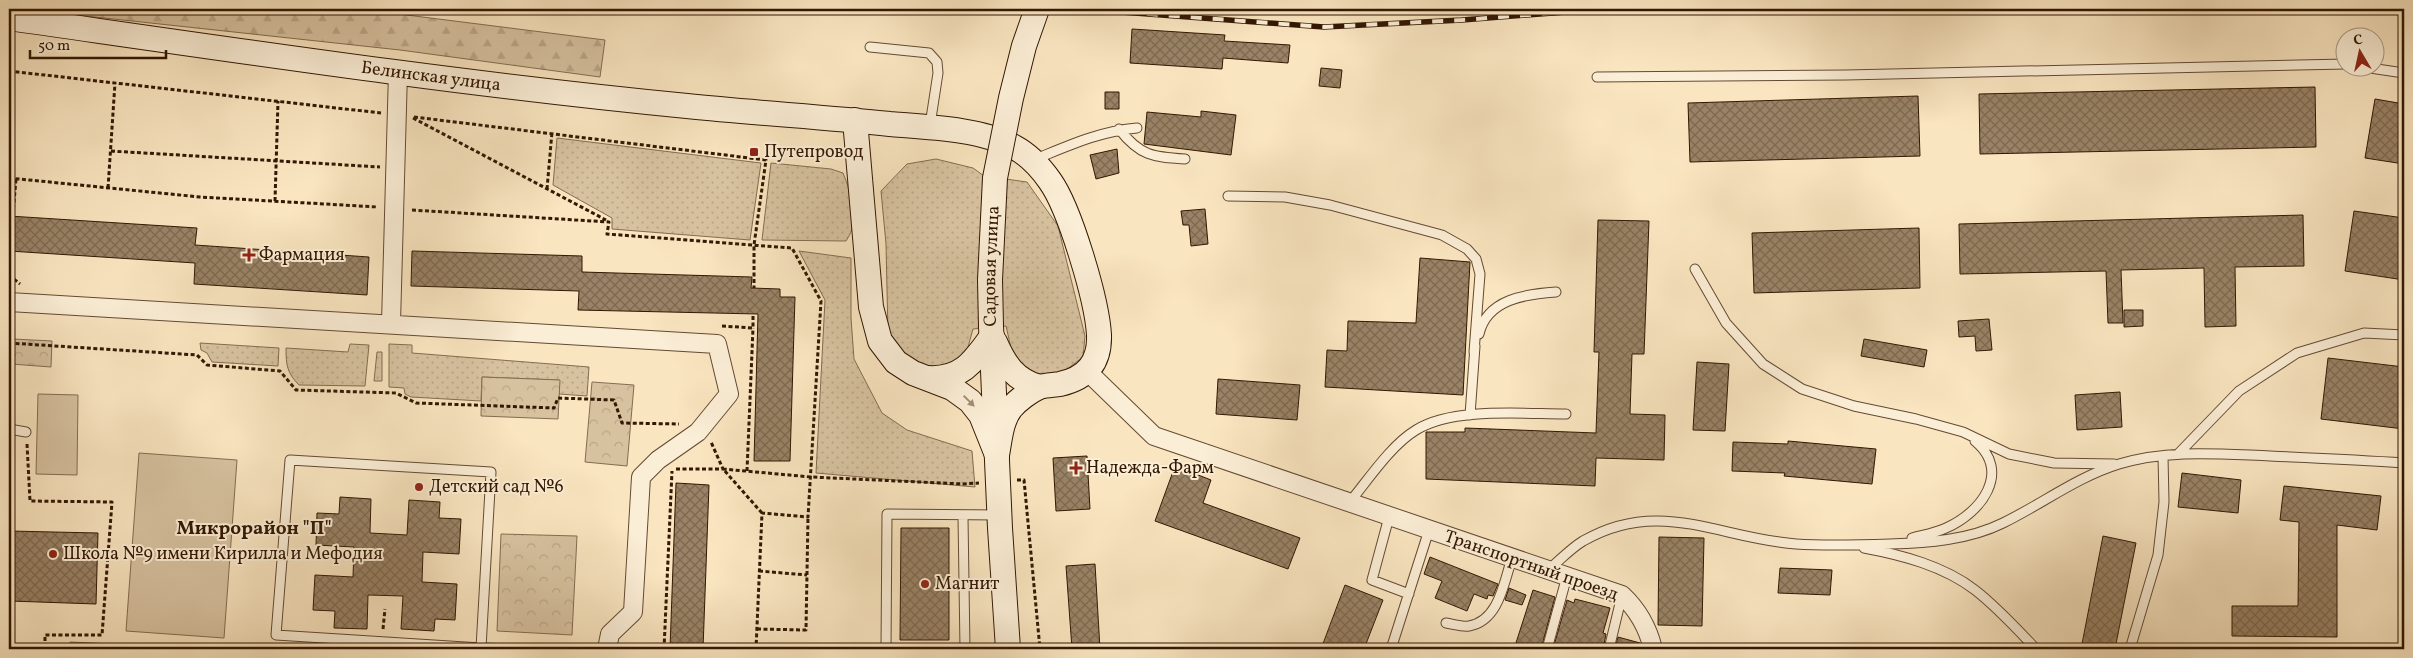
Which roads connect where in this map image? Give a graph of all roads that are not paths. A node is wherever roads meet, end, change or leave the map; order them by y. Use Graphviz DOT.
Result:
graph roads {
  1 [pos="1037,9"];
  2 [pos="9,18"];
  3 [pos="870,47"];
  4 [pos="2336,64"];
  5 [pos="2386,70"];
  6 [pos="398,72"];
  7 [pos="2404,73"];
  8 [pos="1598,77"];
  9 [pos="855,120"];
  10 [pos="930,128"];
  11 [pos="1137,128"];
  12 [pos="1119,129"];
  13 [pos="1186,159"];
  14 [pos="1032,160"];
  15 [pos="1228,196"];
  16 [pos="1694,270"];
  17 [pos="1556,292"];
  18 [pos="9,302"];
  19 [pos="391,323"];
  20 [pos="992,331"];
  21 [pos="2404,335"];
  22 [pos="1474,352"];
  23 [pos="1088,372"];
  24 [pos="926,378"];
  25 [pos="1039,387"];
  26 [pos="1566,414"];
  27 [pos="1470,415"];
  28 [pos="9,429"];
  29 [pos="26,432"];
  30 [pos="1963,432"];
  31 [pos="2179,453"];
  32 [pos="997,455"];
  33 [pos="2163,456"];
  34 [pos="2404,463"];
  35 [pos="2118,464"];
  36 [pos="1348,503"];
  37 [pos="1385,516"];
  38 [pos="963,517"];
  39 [pos="999,522"];
  40 [pos="1429,530"];
  41 [pos="1842,544"];
  42 [pos="1892,544"];
  43 [pos="1512,558"];
  44 [pos="1548,570"];
  45 [pos="1566,576"];
  46 [pos="1409,594"];
  47 [pos="1622,595"];
  48 [pos="1446,623"];
  49 [pos="481,648"];
  50 [pos="511,649"];
  51 [pos="607,649"];
  52 [pos="886,649"];
  53 [pos="964,649"];
  54 [pos="1008,649"];
  55 [pos="1391,649"];
  56 [pos="1547,649"];
  57 [pos="1610,649"];
  58 [pos="1653,649"];
  59 [pos="2036,649"];
  60 [pos="2130,649"];
  1 -- 20 [label="main road, Садовая улица, bridge"];
  2 -- 6 [label="main road, Белинская улица"];
  3 -- 10 [label="lane"];
  4 -- 8 [label="lane"];
  5 -- 7 [label="lane"];
  6 -- 9 [label="main road, Белинская улица"];
  6 -- 19 [label="street"];
  9 -- 10 [label="main road, Белинская улица"];
  9 -- 24 [label="main road"];
  10 -- 14 [label="main road, Белинская улица"];
  11 -- 12 [label="lane"];
  12 -- 13 [label="lane"];
  12 -- 14 [label="lane"];
  14 -- 23 [label="main road, Белинская улица"];
  15 -- 22 [label="lane"];
  16 -- 30 [label="lane"];
  17 -- 22 [label="lane"];
  18 -- 19 [label="street"];
  19 -- 51 [label="street"];
  20 -- 24 [label="main road"];
  20 -- 25 [label="main road"];
  20 -- 32 [label="main road, Садовая улица"];
  21 -- 31 [label="lane"];
  22 -- 27 [label="lane"];
  23 -- 25 [label="main road"];
  23 -- 36 [label="street, Транспортный проезд"];
  24 -- 32 [label="main road, one-way"];
  25 -- 32 [label="main road"];
  26 -- 27 [label="lane"];
  27 -- 36 [label="lane"];
  28 -- 29 [label="lane"];
  30 -- 35 [label="lane"];
  30 -- 42 [label="lane"];
  31 -- 33 [label="lane"];
  31 -- 34 [label="lane"];
  32 -- 39 [label="main road, Садовая улица"];
  33 -- 35 [label="lane"];
  33 -- 60 [label="lane"];
  35 -- 42 [label="lane"];
  36 -- 37 [label="street, Транспортный проезд"];
  37 -- 40 [label="street, Транспортный проезд"];
  37 -- 46 [label="lane"];
  38 -- 39 [label="lane"];
  38 -- 52 [label="lane"];
  38 -- 53 [label="lane"];
  39 -- 54 [label="main road, Садовая улица"];
  40 -- 43 [label="street, Транспортный проезд"];
  40 -- 46 [label="lane"];
  41 -- 42 [label="lane"];
  41 -- 44 [label="lane"];
  41 -- 59 [label="lane"];
  43 -- 44 [label="street, Транспортный проезд"];
  43 -- 48 [label="lane"];
  44 -- 45 [label="street, Транспортный проезд"];
  45 -- 47 [label="street, Транспортный проезд"];
  45 -- 56 [label="lane"];
  46 -- 55 [label="lane"];
  47 -- 57 [label="lane"];
  47 -- 58 [label="street, Транспортный проезд"];
  49 -- 49 [label="lane"];
  49 -- 50 [label="lane"];
}
